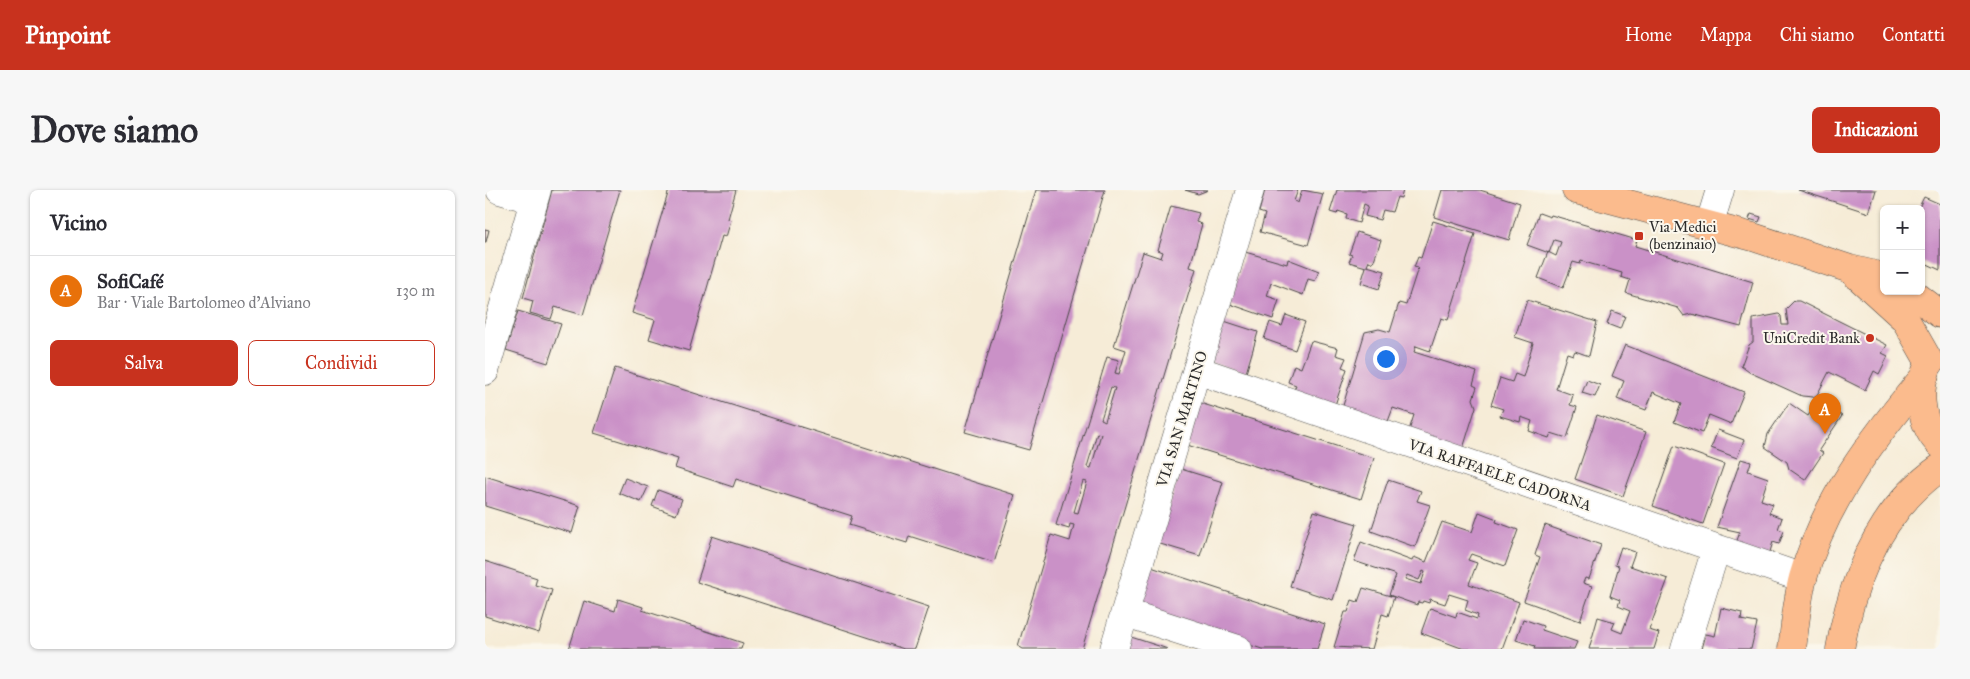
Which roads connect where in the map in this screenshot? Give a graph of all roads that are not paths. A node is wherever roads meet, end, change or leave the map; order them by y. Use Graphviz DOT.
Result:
graph roads {
  1 [pos="500,190"];
  2 [pos="1250,190"];
  3 [pos="1576,190"];
  4 [pos="1720,190"];
  5 [pos="535,197"];
  6 [pos="1709,226"];
  7 [pos="1850,269"];
  8 [pos="1880,276"];
  9 [pos="1925,292"];
  10 [pos="1940,294"];
  11 [pos="1915,295"];
  12 [pos="1940,314"];
  13 [pos="1931,363"];
  14 [pos="1197,370"];
  15 [pos="485,371"];
  16 [pos="1940,444"];
  17 [pos="1940,468"];
  18 [pos="1716,549"];
  19 [pos="1803,578"];
  20 [pos="1126,612"];
  21 [pos="1114,649"];
  22 [pos="1238,649"];
  23 [pos="1685,649"];
  24 [pos="1793,649"];
  25 [pos="1840,649"];
  1 -- 5 [label="street"];
  2 -- 14 [label="street, VIA SAN MARTINO"];
  3 -- 6 [label="main road"];
  4 -- 6 [label="street"];
  5 -- 15 [label="street"];
  6 -- 7 [label="main road"];
  7 -- 8 [label="main road"];
  7 -- 13 [label="main road"];
  9 -- 10 [label="main road"];
  11 -- 12 [label="main road"];
  13 -- 16 [label="main road"];
  13 -- 19 [label="main road"];
  14 -- 18 [label="street, VIA RAFFAELE CADORNA"];
  14 -- 20 [label="street, VIA SAN MARTINO"];
  17 -- 25 [label="main road"];
  18 -- 19 [label="street, VIA RAFFAELE CADORNA"];
  18 -- 23 [label="street"];
  19 -- 24 [label="main road"];
  20 -- 21 [label="street, VIA SAN MARTINO"];
  20 -- 22 [label="street"];
}
